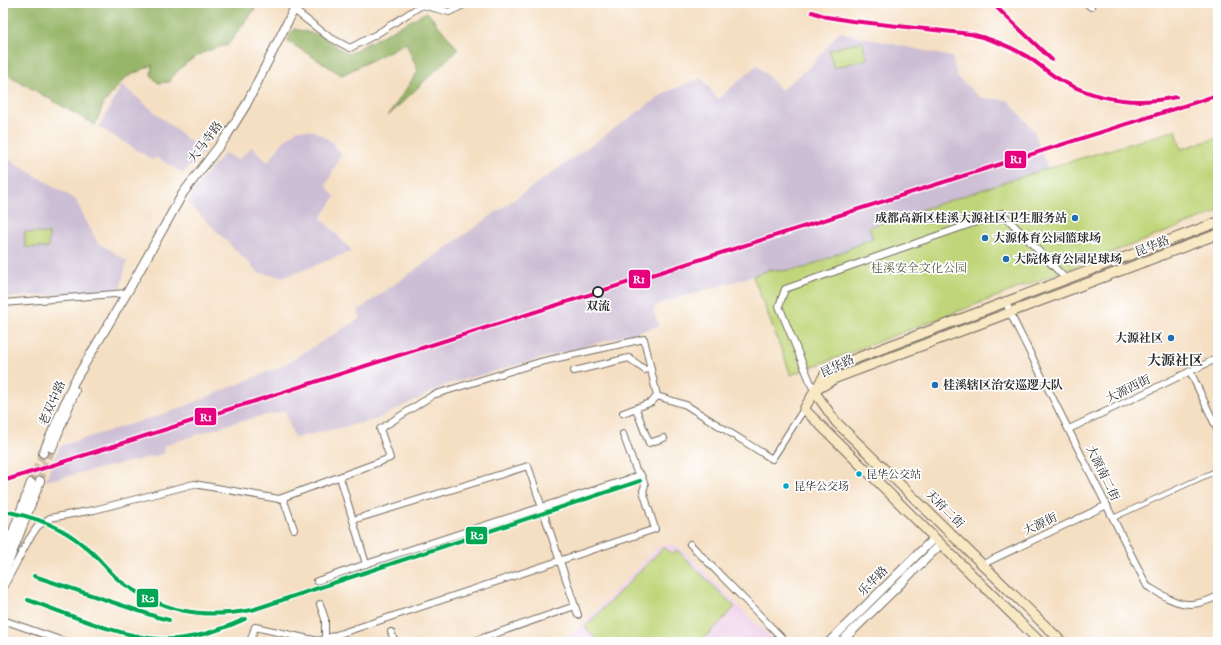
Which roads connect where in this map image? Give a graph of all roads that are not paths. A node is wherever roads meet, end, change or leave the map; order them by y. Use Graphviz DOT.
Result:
graph roads {
  1 [pos="468,3"];
  2 [pos="296,7"];
  3 [pos="1218,222"];
  4 [pos="1218,234"];
  5 [pos="1065,278"];
  6 [pos="127,293"];
  7 [pos="1006,300"];
  8 [pos="3,303"];
  9 [pos="1010,311"];
  10 [pos="1218,358"];
  11 [pos="85,364"];
  12 [pos="651,368"];
  13 [pos="574,371"];
  14 [pos="1190,371"];
  15 [pos="814,391"];
  16 [pos="657,396"];
  17 [pos="636,409"];
  18 [pos="804,409"];
  19 [pos="623,413"];
  20 [pos="1069,429"];
  21 [pos="1218,431"];
  22 [pos="623,434"];
  23 [pos="664,438"];
  24 [pos="52,448"];
  25 [pos="43,453"];
  26 [pos="1218,470"];
  27 [pos="641,475"];
  28 [pos="340,477"];
  29 [pos="40,481"];
  30 [pos="31,483"];
  31 [pos="283,498"];
  32 [pos="1107,505"];
  33 [pos="541,508"];
  34 [pos="1113,518"];
  35 [pos="353,520"];
  36 [pos="294,529"];
  37 [pos="937,541"];
  38 [pos="690,544"];
  39 [pos="3,559"];
  40 [pos="561,560"];
  41 [pos="366,564"];
  42 [pos="983,564"];
  43 [pos="3,576"];
  44 [pos="317,581"];
  45 [pos="3,588"];
  46 [pos="1218,596"];
  47 [pos="320,604"];
  48 [pos="575,606"];
  49 [pos="578,614"];
  50 [pos="3,620"];
  51 [pos="391,632"];
  52 [pos="325,639"];
  53 [pos="66,642"];
  54 [pos="250,642"];
  55 [pos="318,642"];
  56 [pos="395,642"];
  57 [pos="471,642"];
  58 [pos="786,642"];
  59 [pos="829,642"];
  60 [pos="841,642"];
  61 [pos="1040,642"];
  62 [pos="1062,642"];
  1 -- 2 [label="street"];
  2 -- 6 [label="street, 大马寺路"];
  3 -- 5 [label="main road, 昆华路"];
  4 -- 9 [label="main road, 昆华路"];
  5 -- 7 [label="main road, 昆华路"];
  5 -- 15 [label="street"];
  6 -- 8 [label="street"];
  6 -- 11 [label="street, 老双中路"];
  7 -- 9 [label="street, 大源南二街"];
  7 -- 15 [label="main road, 昆华路"];
  9 -- 15 [label="main road, 昆华路"];
  9 -- 20 [label="street, 大源南二街"];
  10 -- 14 [label="street, 大源西街"];
  11 -- 24 [label="street, 老双中路"];
  11 -- 25 [label="street, 老双中路"];
  12 -- 13 [label="street"];
  12 -- 16 [label="street"];
  12 -- 28 [label="street"];
  14 -- 20 [label="street, 大源西街"];
  14 -- 21 [label="street"];
  15 -- 18 [label="main road"];
  15 -- 42 [label="main road, 天府二街"];
  16 -- 17 [label="street"];
  16 -- 18 [label="street"];
  17 -- 19 [label="street"];
  17 -- 23 [label="street"];
  18 -- 37 [label="main road"];
  20 -- 32 [label="street, 大源南二街"];
  22 -- 27 [label="street"];
  26 -- 34 [label="street"];
  27 -- 33 [label="street"];
  27 -- 40 [label="street"];
  28 -- 31 [label="street"];
  28 -- 35 [label="street"];
  29 -- 43 [label="street"];
  30 -- 39 [label="street"];
  31 -- 36 [label="street"];
  31 -- 45 [label="street"];
  32 -- 34 [label="street, 大源南二街"];
  32 -- 42 [label="street, 大源街"];
  33 -- 35 [label="street"];
  33 -- 40 [label="street"];
  33 -- 41 [label="street"];
  34 -- 46 [label="street, 大源南二街"];
  35 -- 41 [label="street"];
  37 -- 59 [label="street, 乐华路"];
  37 -- 60 [label="street, 乐华路"];
  37 -- 61 [label="main road"];
  38 -- 58 [label="street"];
  40 -- 48 [label="street"];
  40 -- 52 [label="street"];
  41 -- 44 [label="street"];
  42 -- 62 [label="main road, 天府二街"];
  47 -- 52 [label="street"];
  48 -- 49 [label="street"];
  48 -- 57 [label="street"];
  50 -- 53 [label="street"];
  51 -- 56 [label="street"];
  52 -- 55 [label="street"];
  54 -- 55 [label="street"];
}
